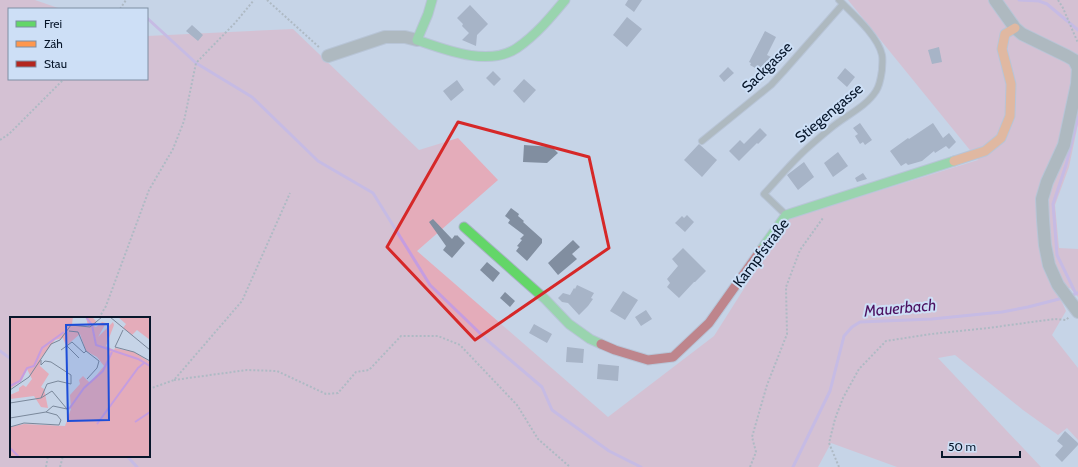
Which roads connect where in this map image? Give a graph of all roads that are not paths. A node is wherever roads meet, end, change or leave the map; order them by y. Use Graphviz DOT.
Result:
graph roads {
  1 [pos="432,0"];
  2 [pos="565,0"];
  3 [pos="995,0"];
  4 [pos="841,2"];
  5 [pos="1015,28"];
  6 [pos="417,40"];
  7 [pos="328,56"];
  8 [pos="702,141"];
  9 [pos="786,215"];
  10 [pos="464,227"];
  11 [pos="1077,311"];
  1 -- 6 [label="street"];
  2 -- 6 [label="street"];
  3 -- 5 [label="street"];
  4 -- 8 [label="lane, Sackgasse"];
  4 -- 9 [label="lane, Stiegengasse"];
  5 -- 9 [label="street, Kampfstraße"];
  5 -- 11 [label="street"];
  6 -- 7 [label="street"];
  9 -- 10 [label="street, Kampfstraße"];
}
